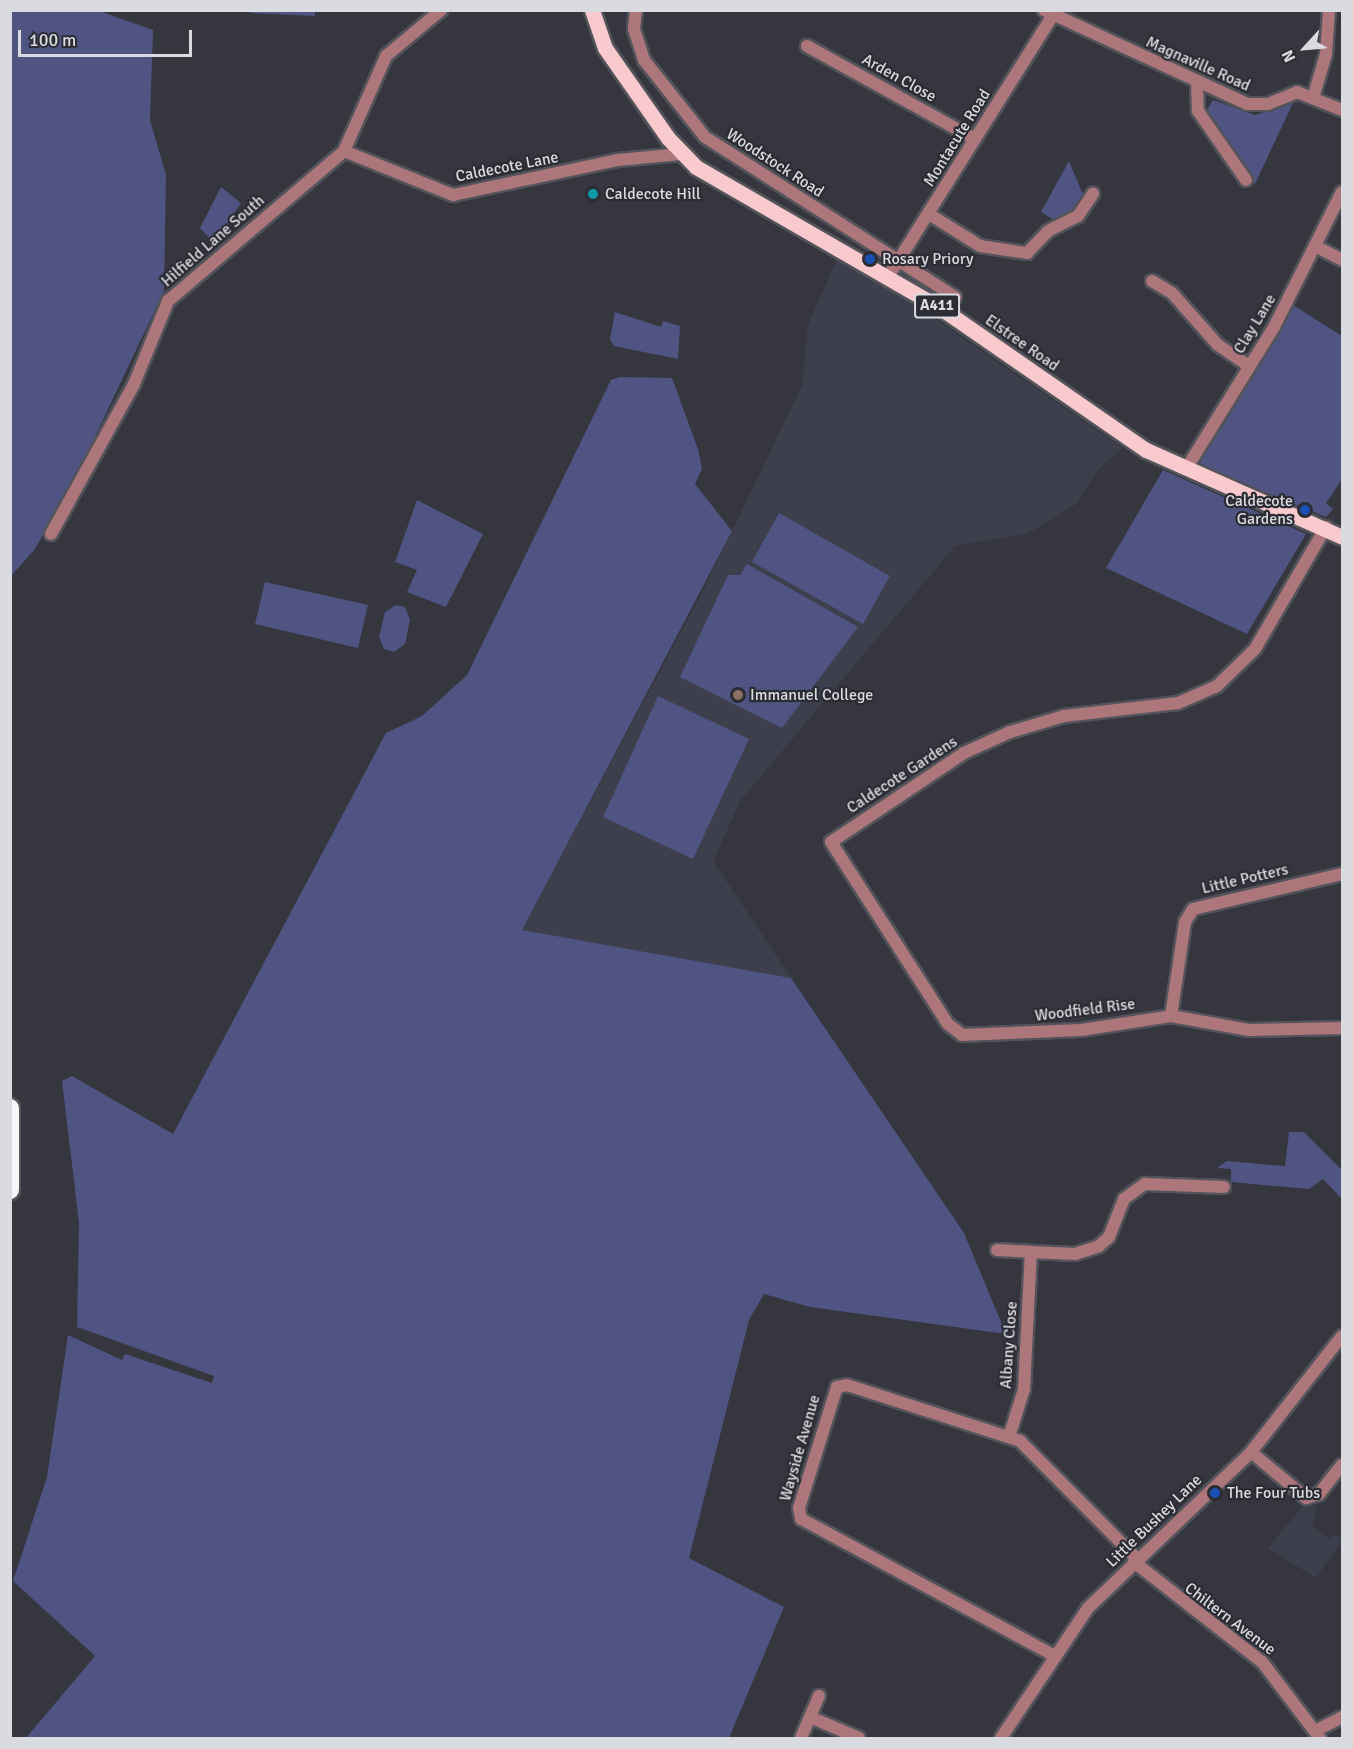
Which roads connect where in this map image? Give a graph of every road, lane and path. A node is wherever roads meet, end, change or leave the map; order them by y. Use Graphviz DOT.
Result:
graph roads {
  1 [pos="441,10"];
  2 [pos="592,10"];
  3 [pos="636,10"];
  4 [pos="1329,10"];
  5 [pos="1049,12"];
  6 [pos="807,46"];
  7 [pos="1197,84"];
  8 [pos="1314,95"];
  9 [pos="1342,110"];
  10 [pos="975,139"];
  11 [pos="344,151"];
  12 [pos="681,154"];
  13 [pos="1246,180"];
  14 [pos="1342,192"];
  15 [pos="1093,194"];
  16 [pos="929,214"];
  17 [pos="1315,246"];
  18 [pos="1342,260"];
  19 [pos="898,261"];
  20 [pos="888,277"];
  21 [pos="1152,281"];
  22 [pos="955,297"];
  23 [pos="1249,366"];
  24 [pos="1186,470"];
  25 [pos="1326,527"];
  26 [pos="51,534"];
  27 [pos="1342,537"];
  28 [pos="1342,874"];
  29 [pos="887,928"];
  30 [pos="1171,1016"];
  31 [pos="1342,1028"];
  32 [pos="10,1108"];
  33 [pos="1224,1187"];
  34 [pos="10,1190"];
  35 [pos="997,1250"];
  36 [pos="1031,1252"];
  37 [pos="1342,1336"];
  38 [pos="1009,1437"];
  39 [pos="1251,1452"];
  40 [pos="1342,1465"];
  41 [pos="1135,1561"];
  42 [pos="1053,1655"];
  43 [pos="819,1696"];
  44 [pos="810,1717"];
  45 [pos="1342,1717"];
  46 [pos="1317,1735"];
  47 [pos="801,1738"];
  48 [pos="859,1738"];
  49 [pos="1001,1738"];
  1 -- 11 [label="street, Hilfield Lane South"];
  2 -- 12 [label="main road, Elstree Road / A411"];
  3 -- 19 [label="street, Woodstock Road"];
  4 -- 8 [label="street"];
  5 -- 7 [label="street, Magnaville Road"];
  5 -- 10 [label="street, Montacute Road"];
  6 -- 10 [label="street, Arden Close"];
  7 -- 8 [label="street, Magnaville Road"];
  7 -- 13 [label="street"];
  8 -- 9 [label="street"];
  10 -- 16 [label="street, Montacute Road"];
  11 -- 12 [label="street, Caldecote Lane"];
  11 -- 26 [label="street, Hilfield Lane South"];
  12 -- 20 [label="main road, Elstree Road / A411"];
  14 -- 17 [label="street, Clay Lane"];
  15 -- 16 [label="street"];
  16 -- 19 [label="street, Montacute Road"];
  17 -- 18 [label="street"];
  17 -- 23 [label="street, Clay Lane"];
  19 -- 20 [label="street, Montacute Road"];
  19 -- 22 [label="street, Woodstock Road"];
  20 -- 24 [label="main road, Elstree Road / A411"];
  21 -- 23 [label="street"];
  23 -- 24 [label="street, Clay Lane"];
  24 -- 25 [label="main road, Elstree Road / A411"];
  25 -- 27 [label="main road, Elstree Road / A411"];
  25 -- 29 [label="street, Caldecote Gardens"];
  28 -- 30 [label="street, Little Potters"];
  29 -- 30 [label="street, Woodfield Rise"];
  30 -- 31 [label="street, Woodfield Rise"];
  32 -- 34 [label="highway"];
  33 -- 36 [label="street"];
  35 -- 36 [label="street"];
  36 -- 38 [label="street, Albany Close"];
  37 -- 39 [label="street, Little Bushey Lane"];
  38 -- 41 [label="street, Wayside Avenue"];
  38 -- 42 [label="street, Wayside Avenue"];
  39 -- 40 [label="street"];
  39 -- 41 [label="street, Little Bushey Lane"];
  41 -- 42 [label="street, Little Bushey Lane"];
  41 -- 46 [label="street, Chiltern Avenue"];
  42 -- 49 [label="street, Little Bushey Lane"];
  43 -- 44 [label="street"];
  44 -- 47 [label="street"];
  44 -- 48 [label="street"];
  45 -- 46 [label="street"];
}
